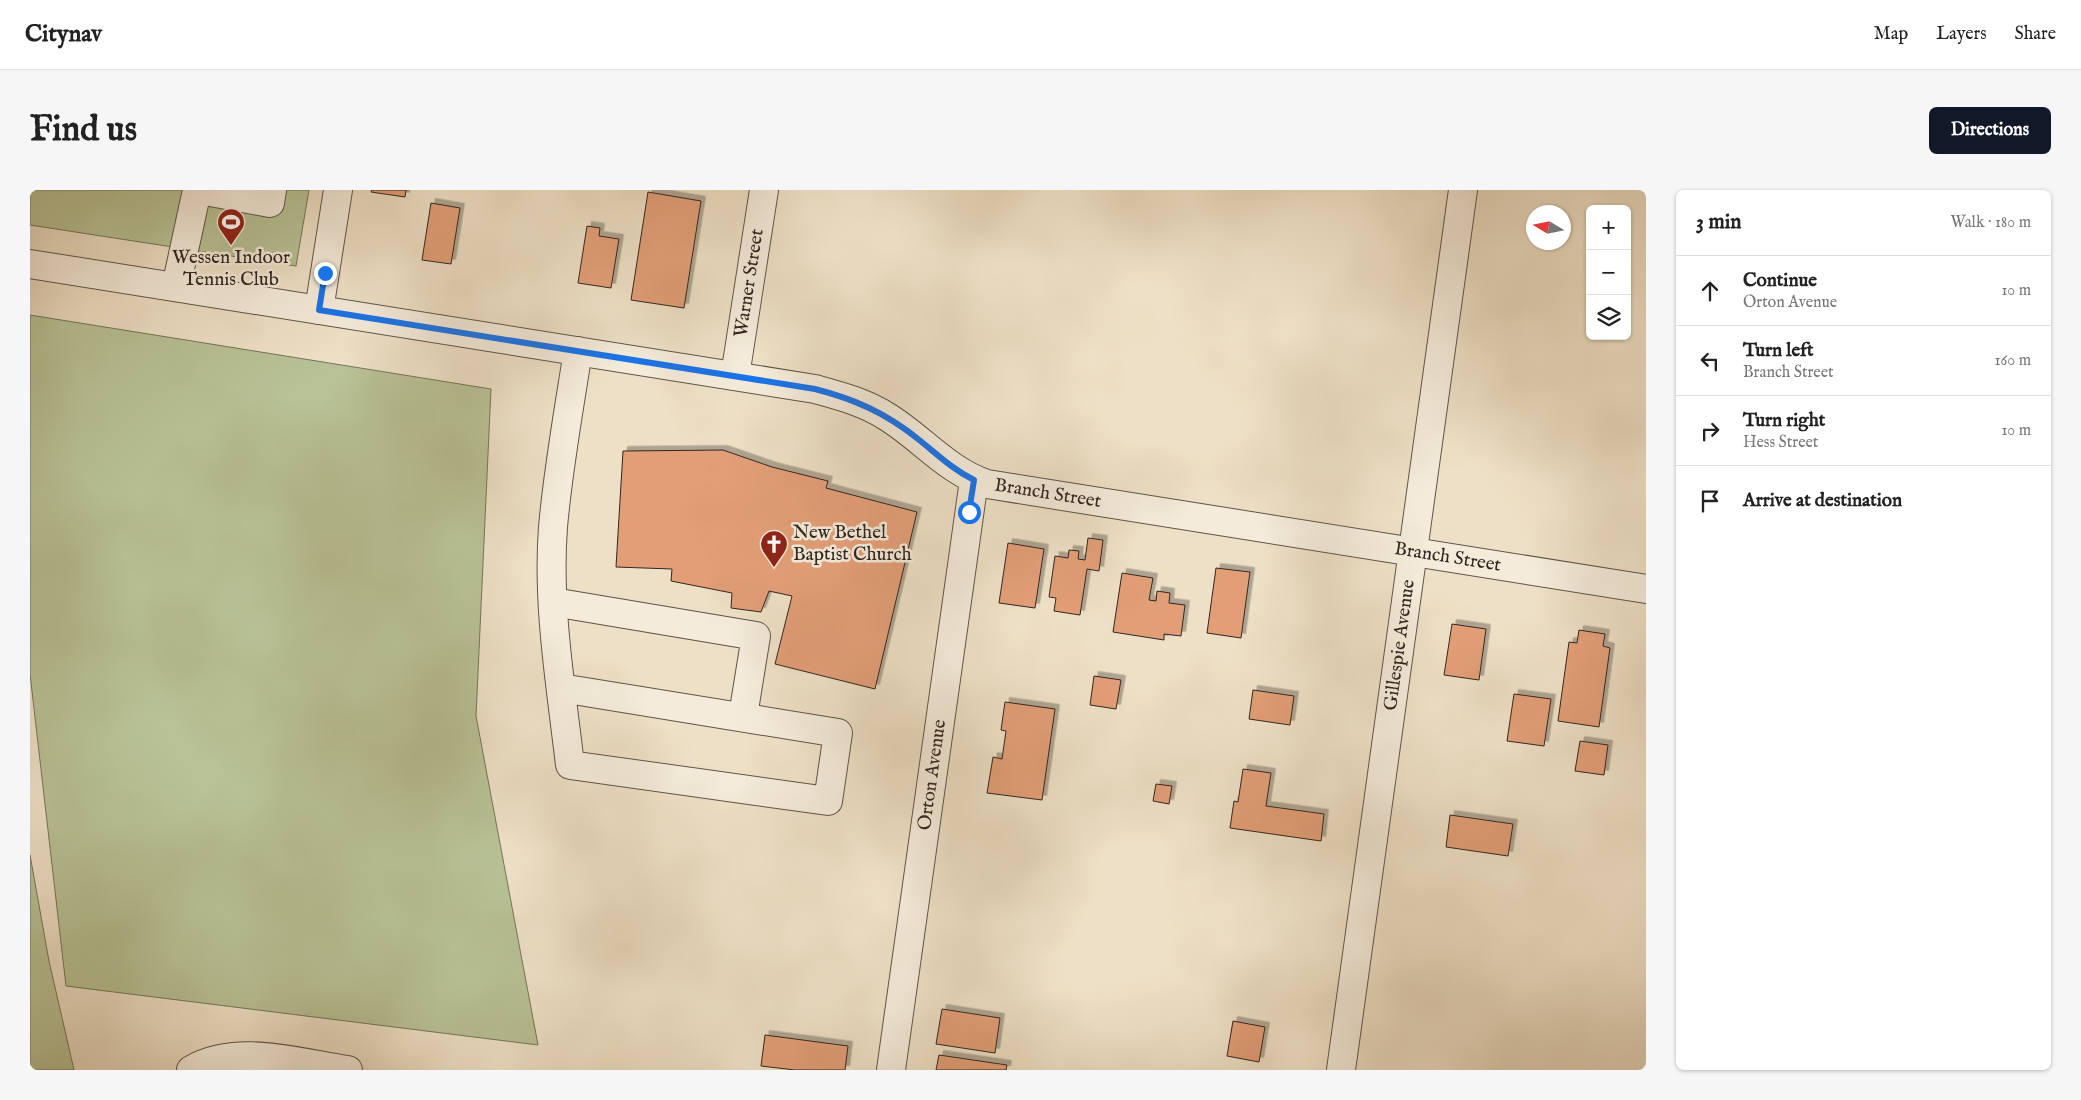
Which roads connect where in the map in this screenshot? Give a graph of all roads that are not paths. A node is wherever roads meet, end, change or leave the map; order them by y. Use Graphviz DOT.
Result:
graph roads {
  1 [pos="197,190"];
  2 [pos="200,190"];
  3 [pos="272,190"];
  4 [pos="338,190"];
  5 [pos="764,190"];
  6 [pos="1463,190"];
  7 [pos="30,264"];
  8 [pos="176,287"];
  9 [pos="319,310"];
  10 [pos="578,351"];
  11 [pos="735,376"];
  12 [pos="974,480"];
  13 [pos="1414,552"];
  14 [pos="1646,589"];
  15 [pos="553,602"];
  16 [pos="561,688"];
  17 [pos="743,716"];
  18 [pos="191,1070"];
  19 [pos="348,1070"];
  20 [pos="891,1070"];
  21 [pos="1341,1070"];
  1 -- 8 [label="street"];
  2 -- 3 [label="street"];
  4 -- 9 [label="street"];
  5 -- 11 [label="street, Warner Street"];
  6 -- 13 [label="street, Gillespie Avenue"];
  7 -- 8 [label="street, Branch Street"];
  8 -- 9 [label="street, Branch Street"];
  9 -- 10 [label="street, Branch Street"];
  10 -- 11 [label="street, Branch Street"];
  10 -- 15 [label="street"];
  11 -- 12 [label="street, Branch Street"];
  12 -- 13 [label="street, Branch Street"];
  12 -- 20 [label="street, Orton Avenue"];
  13 -- 14 [label="street, Branch Street"];
  13 -- 21 [label="street, Gillespie Avenue"];
  15 -- 16 [label="street"];
  15 -- 17 [label="street"];
  16 -- 17 [label="street"];
  16 -- 17 [label="street"];
  18 -- 19 [label="street"];
}
